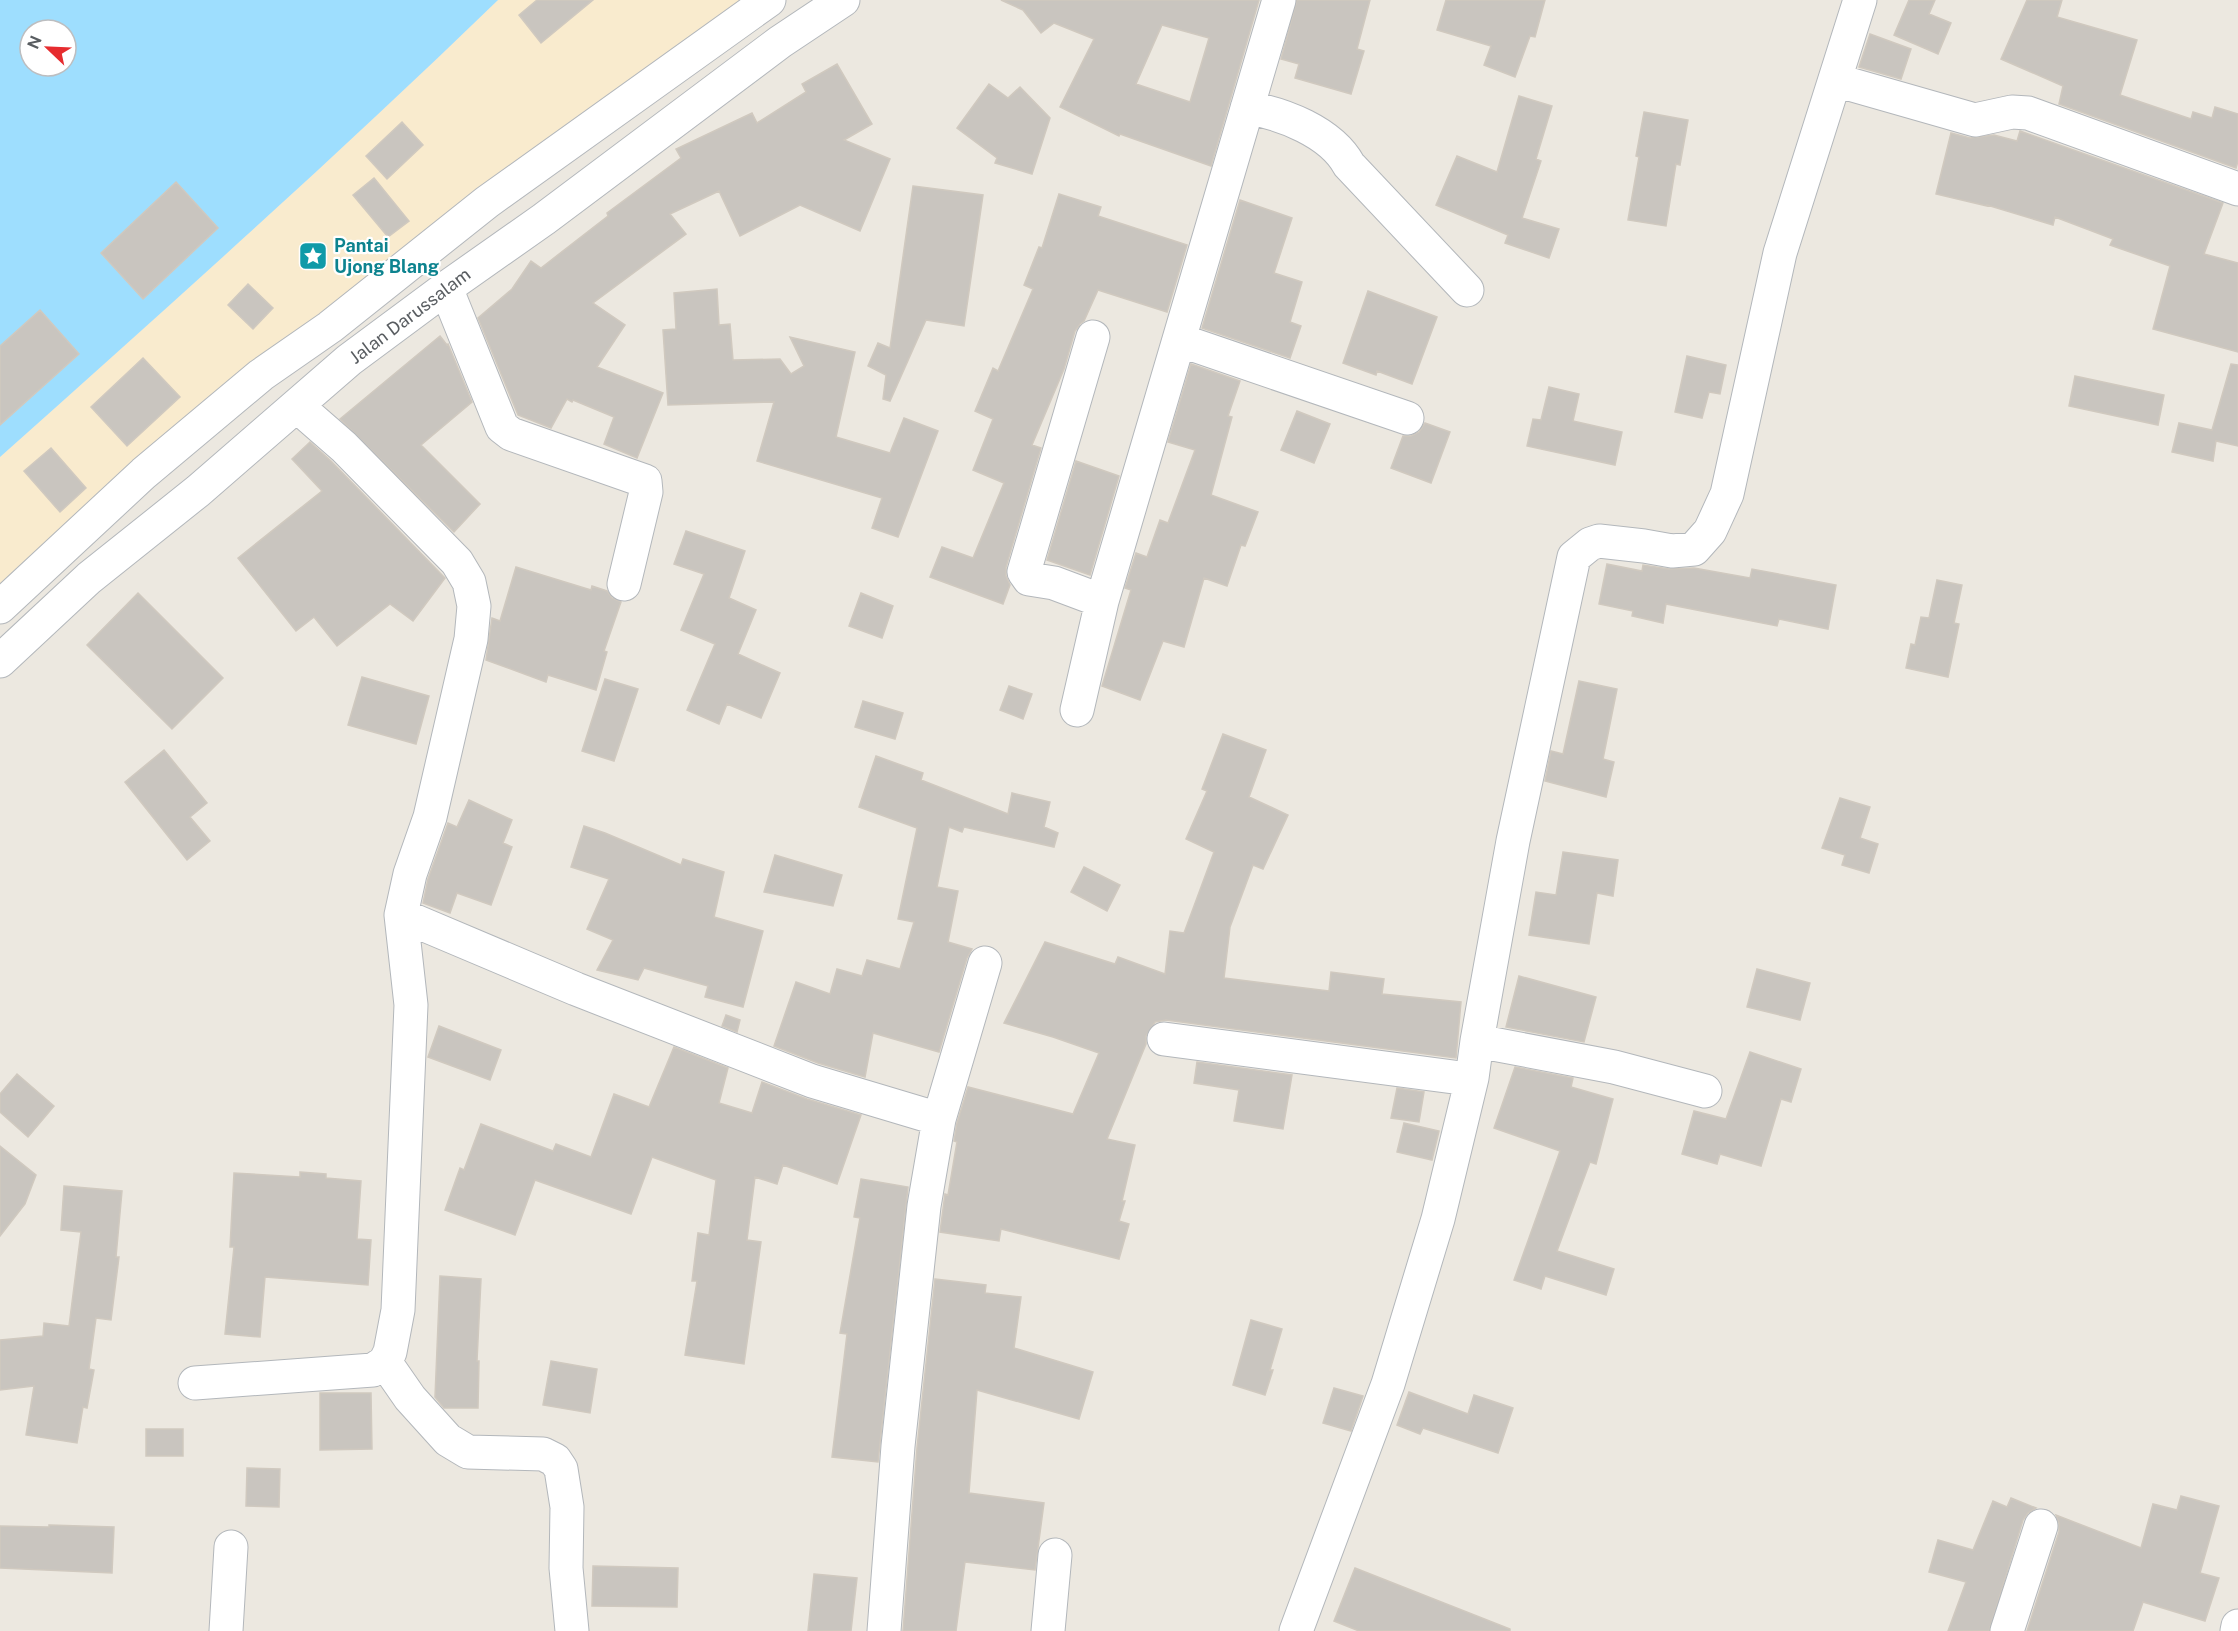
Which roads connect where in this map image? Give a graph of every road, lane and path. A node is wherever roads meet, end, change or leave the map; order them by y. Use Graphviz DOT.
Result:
graph roads {
  1 [pos="770,0"];
  2 [pos="843,0"];
  3 [pos="1280,0"];
  4 [pos="1860,0"];
  5 [pos="1835,80"];
  6 [pos="1247,108"];
  7 [pos="2238,189"];
  8 [pos="446,288"];
  9 [pos="1467,290"];
  10 [pos="1093,337"];
  11 [pos="1179,340"];
  12 [pos="297,406"];
  13 [pos="1407,418"];
  14 [pos="624,584"];
  15 [pos="1102,601"];
  16 [pos="0,607"];
  17 [pos="0,661"];
  18 [pos="1077,710"];
  19 [pos="401,915"];
  20 [pos="985,963"];
  21 [pos="1164,1039"];
  22 [pos="1477,1041"];
  23 [pos="1472,1078"];
  24 [pos="1705,1091"];
  25 [pos="939,1119"];
  26 [pos="386,1362"];
  27 [pos="195,1383"];
  28 [pos="2041,1526"];
  29 [pos="231,1547"];
  30 [pos="1055,1555"];
  31 [pos="2238,1626"];
  32 [pos="226,1631"];
  33 [pos="572,1631"];
  34 [pos="884,1631"];
  35 [pos="1048,1631"];
  36 [pos="1296,1631"];
  37 [pos="2007,1631"];
  38 [pos="2237,1631"];
  1 -- 16 [label="street"];
  2 -- 8 [label="street, Jalan Darussalam"];
  3 -- 6 [label="street"];
  4 -- 5 [label="street"];
  5 -- 7 [label="street"];
  5 -- 22 [label="street"];
  6 -- 9 [label="street"];
  6 -- 11 [label="street"];
  8 -- 12 [label="street, Jalan Darussalam"];
  8 -- 14 [label="street"];
  10 -- 15 [label="street"];
  11 -- 13 [label="street"];
  11 -- 15 [label="street"];
  12 -- 17 [label="street, Jalan Darussalam"];
  12 -- 19 [label="street"];
  15 -- 18 [label="street"];
  19 -- 25 [label="street"];
  19 -- 26 [label="street"];
  20 -- 25 [label="street"];
  21 -- 23 [label="street"];
  22 -- 23 [label="street"];
  22 -- 24 [label="street"];
  23 -- 36 [label="street"];
  25 -- 34 [label="street"];
  26 -- 27 [label="street"];
  26 -- 33 [label="street"];
  28 -- 37 [label="street"];
  29 -- 32 [label="street"];
  30 -- 35 [label="street"];
  31 -- 38 [label="street"];
}
